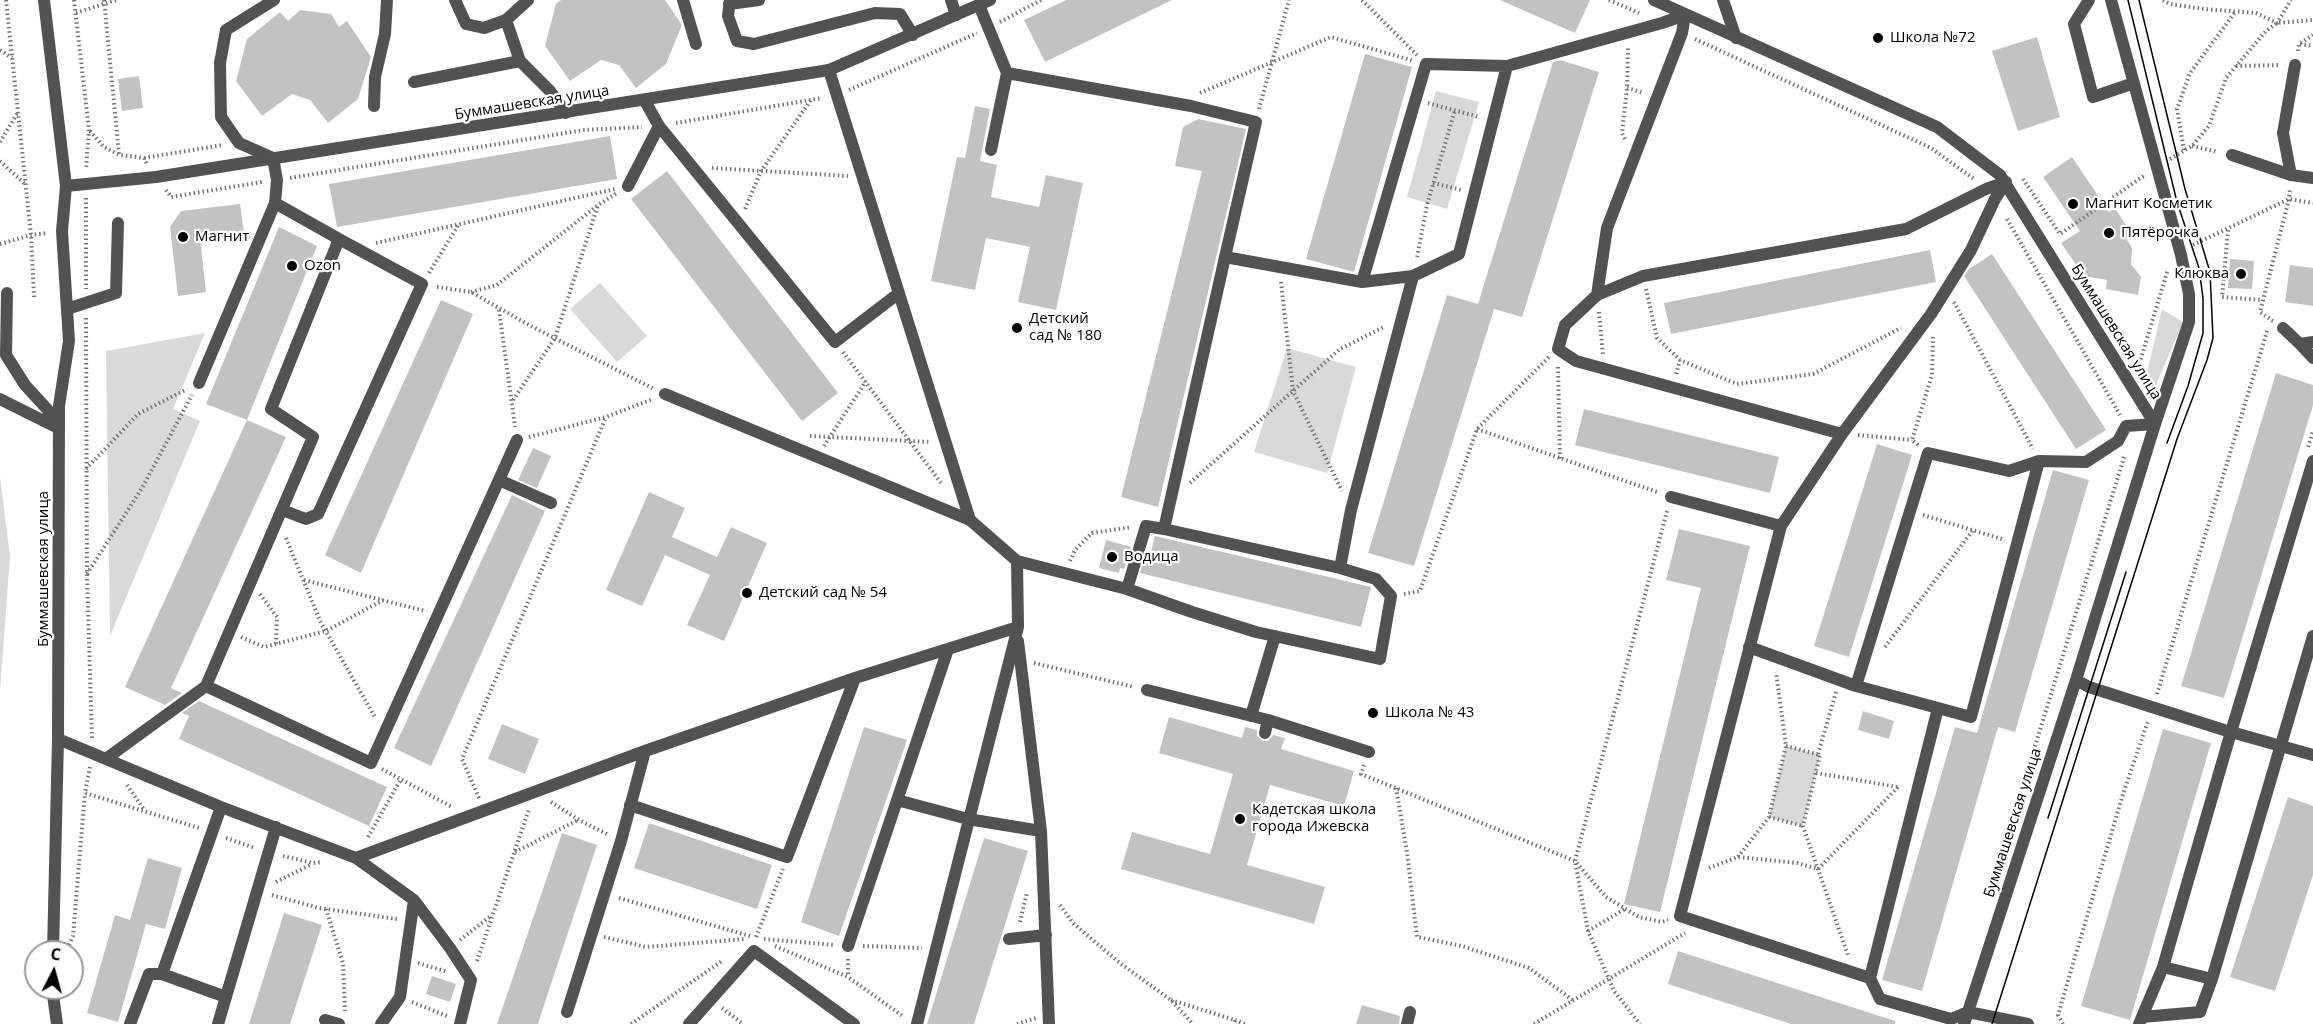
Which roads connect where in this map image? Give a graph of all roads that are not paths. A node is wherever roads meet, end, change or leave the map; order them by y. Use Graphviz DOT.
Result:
graph roads {
  1 [pos="44,0"];
  2 [pos="274,0"];
  3 [pos="387,0"];
  4 [pos="455,0"];
  5 [pos="528,0"];
  6 [pos="683,0"];
  7 [pos="759,0"];
  8 [pos="951,0"];
  9 [pos="1654,0"];
  10 [pos="1723,0"];
  11 [pos="2089,0"];
  12 [pos="2111,0"];
  13 [pos="730,2"];
  14 [pos="985,3"];
  15 [pos="956,15"];
  16 [pos="1685,15"];
  17 [pos="506,20"];
  18 [pos="913,35"];
  19 [pos="1736,38"];
  20 [pos="696,44"];
  21 [pos="520,61"];
  22 [pos="2295,65"];
  23 [pos="1507,66"];
  24 [pos="829,70"];
  25 [pos="1007,73"];
  26 [pos="414,82"];
  27 [pos="2134,83"];
  28 [pos="645,101"];
  29 [pos="374,106"];
  30 [pos="566,113"];
  31 [pos="660,126"];
  32 [pos="991,150"];
  33 [pos="2232,155"];
  34 [pos="273,158"];
  35 [pos="2291,175"];
  36 [pos="2003,178"];
  37 [pos="2313,178"];
  38 [pos="66,186"];
  39 [pos="628,186"];
  40 [pos="274,203"];
  41 [pos="118,223"];
  42 [pos="339,239"];
  43 [pos="1225,257"];
  44 [pos="1413,276"];
  45 [pos="1362,282"];
  46 [pos="7,293"];
  47 [pos="899,293"];
  48 [pos="1597,294"];
  49 [pos="67,309"];
  50 [pos="2283,328"];
  51 [pos="2313,342"];
  52 [pos="2300,344"];
  53 [pos="2313,358"];
  54 [pos="199,383"];
  55 [pos="665,394"];
  56 [pos="0,399"];
  57 [pos="2155,424"];
  58 [pos="59,429"];
  59 [pos="1842,434"];
  60 [pos="517,440"];
  61 [pos="2039,461"];
  62 [pos="2313,461"];
  63 [pos="499,480"];
  64 [pos="1671,497"];
  65 [pos="551,503"];
  66 [pos="280,514"];
  67 [pos="970,520"];
  68 [pos="1781,526"];
  69 [pos="1164,529"];
  70 [pos="1017,561"];
  71 [pos="1340,568"];
  72 [pos="1127,589"];
  73 [pos="1017,627"];
  74 [pos="1275,636"];
  75 [pos="2313,636"];
  76 [pos="1749,647"];
  77 [pos="948,649"];
  78 [pos="855,678"];
  79 [pos="2076,680"];
  80 [pos="206,686"];
  81 [pos="1856,686"];
  82 [pos="1147,690"];
  83 [pos="1938,708"];
  84 [pos="1251,716"];
  85 [pos="2231,732"];
  86 [pos="58,739"];
  87 [pos="2280,746"];
  88 [pos="645,751"];
  89 [pos="1369,752"];
  90 [pos="2313,754"];
  91 [pos="107,758"];
  92 [pos="897,800"];
  93 [pos="630,805"];
  94 [pos="221,807"];
  95 [pos="968,819"];
  96 [pos="276,827"];
  97 [pos="1041,831"];
  98 [pos="356,858"];
  99 [pos="414,900"];
  100 [pos="1046,935"];
  101 [pos="1009,939"];
  102 [pos="53,940"];
  103 [pos="848,946"];
  104 [pos="2163,967"];
  105 [pos="162,974"];
  106 [pos="1870,978"];
  107 [pos="2212,979"];
  108 [pos="226,997"];
  109 [pos="54,1000"];
  110 [pos="567,1012"];
  111 [pos="1966,1018"];
  112 [pos="342,1019"];
  113 [pos="325,1020"];
  114 [pos="2140,1021"];
  115 [pos="461,1023"];
  116 [pos="57,1024"];
  117 [pos="130,1024"];
  118 [pos="218,1024"];
  119 [pos="381,1024"];
  120 [pos="689,1024"];
  121 [pos="854,1024"];
  122 [pos="916,1024"];
  123 [pos="1049,1024"];
  124 [pos="2028,1024"];
  1 -- 38 [label="street, Буммашевская улица"];
  2 -- 34 [label="street"];
  3 -- 29 [label="street"];
  4 -- 17 [label="street"];
  5 -- 17 [label="street"];
  6 -- 20 [label="street"];
  7 -- 13 [label="street"];
  8 -- 15 [label="street"];
  9 -- 16 [label="street, Буммашевская улица"];
  10 -- 19 [label="street"];
  11 -- 27 [label="street"];
  12 -- 27 [label="street"];
  13 -- 18 [label="street"];
  14 -- 15 [label="street, Буммашевская улица"];
  14 -- 25 [label="street"];
  15 -- 18 [label="street, Буммашевская улица"];
  16 -- 19 [label="street, Буммашевская улица"];
  16 -- 23 [label="street"];
  16 -- 48 [label="street"];
  17 -- 21 [label="street"];
  18 -- 24 [label="street, Буммашевская улица"];
  19 -- 36 [label="street, Буммашевская улица"];
  21 -- 26 [label="street"];
  21 -- 30 [label="street"];
  22 -- 35 [label="street"];
  23 -- 44 [label="street"];
  23 -- 45 [label="street"];
  24 -- 28 [label="street, Буммашевская улица"];
  24 -- 47 [label="street"];
  25 -- 32 [label="street"];
  25 -- 43 [label="street"];
  27 -- 57 [label="street"];
  28 -- 30 [label="street, Буммашевская улица"];
  28 -- 31 [label="street"];
  30 -- 34 [label="street, Буммашевская улица"];
  31 -- 39 [label="street"];
  31 -- 47 [label="street"];
  33 -- 35 [label="street"];
  34 -- 38 [label="street, Буммашевская улица"];
  34 -- 40 [label="street"];
  35 -- 37 [label="street"];
  36 -- 48 [label="street"];
  36 -- 57 [label="street, Буммашевская улица"];
  36 -- 59 [label="street"];
  38 -- 49 [label="street, Буммашевская улица"];
  40 -- 42 [label="street"];
  40 -- 54 [label="street"];
  41 -- 49 [label="street"];
  42 -- 66 [label="street"];
  42 -- 66 [label="street"];
  43 -- 45 [label="street"];
  43 -- 69 [label="street"];
  44 -- 45 [label="street"];
  44 -- 71 [label="street"];
  46 -- 58 [label="street"];
  47 -- 67 [label="street"];
  48 -- 59 [label="street"];
  49 -- 58 [label="street, Буммашевская улица"];
  50 -- 52 [label="street"];
  51 -- 52 [label="street"];
  52 -- 53 [label="street"];
  55 -- 67 [label="street"];
  56 -- 58 [label="street"];
  57 -- 61 [label="street"];
  57 -- 79 [label="street, Буммашевская улица"];
  58 -- 86 [label="street, Буммашевская улица"];
  59 -- 68 [label="street"];
  60 -- 63 [label="street"];
  61 -- 81 [label="street"];
  61 -- 83 [label="street"];
  62 -- 85 [label="street"];
  63 -- 65 [label="street"];
  63 -- 80 [label="street"];
  64 -- 68 [label="street"];
  66 -- 80 [label="street"];
  67 -- 70 [label="street"];
  68 -- 76 [label="street"];
  69 -- 71 [label="street"];
  69 -- 72 [label="street"];
  70 -- 72 [label="street"];
  70 -- 73 [label="street"];
  71 -- 74 [label="street"];
  72 -- 74 [label="street"];
  73 -- 77 [label="street"];
  73 -- 95 [label="street"];
  73 -- 97 [label="street"];
  74 -- 84 [label="street"];
  75 -- 87 [label="street"];
  76 -- 81 [label="street"];
  76 -- 106 [label="street"];
  77 -- 78 [label="street"];
  77 -- 92 [label="street"];
  78 -- 88 [label="street"];
  78 -- 93 [label="street"];
  79 -- 85 [label="street"];
  79 -- 111 [label="street, Буммашевская улица"];
  80 -- 91 [label="street"];
  81 -- 83 [label="street"];
  82 -- 84 [label="street"];
  83 -- 106 [label="street"];
  84 -- 89 [label="street"];
  85 -- 87 [label="street"];
  85 -- 104 [label="street"];
  86 -- 91 [label="street"];
  86 -- 102 [label="street, Буммашевская улица"];
  87 -- 90 [label="street"];
  87 -- 107 [label="street"];
  88 -- 93 [label="street"];
  88 -- 98 [label="street"];
  91 -- 94 [label="street"];
  92 -- 95 [label="street"];
  92 -- 103 [label="street"];
  93 -- 110 [label="street"];
  94 -- 96 [label="street"];
  94 -- 105 [label="street"];
  95 -- 97 [label="street"];
  95 -- 122 [label="street"];
  96 -- 98 [label="street"];
  96 -- 108 [label="street"];
  97 -- 100 [label="street"];
  98 -- 99 [label="street"];
  99 -- 115 [label="street"];
  99 -- 119 [label="street"];
  100 -- 101 [label="street"];
  100 -- 123 [label="street"];
  104 -- 107 [label="street"];
  104 -- 114 [label="street"];
  105 -- 108 [label="street"];
  105 -- 117 [label="street"];
  106 -- 111 [label="street"];
  107 -- 114 [label="street"];
  108 -- 118 [label="street"];
  109 -- 116 [label="street"];
  111 -- 124 [label="street"];
  112 -- 113 [label="street"];
  120 -- 121 [label="street"];
}
